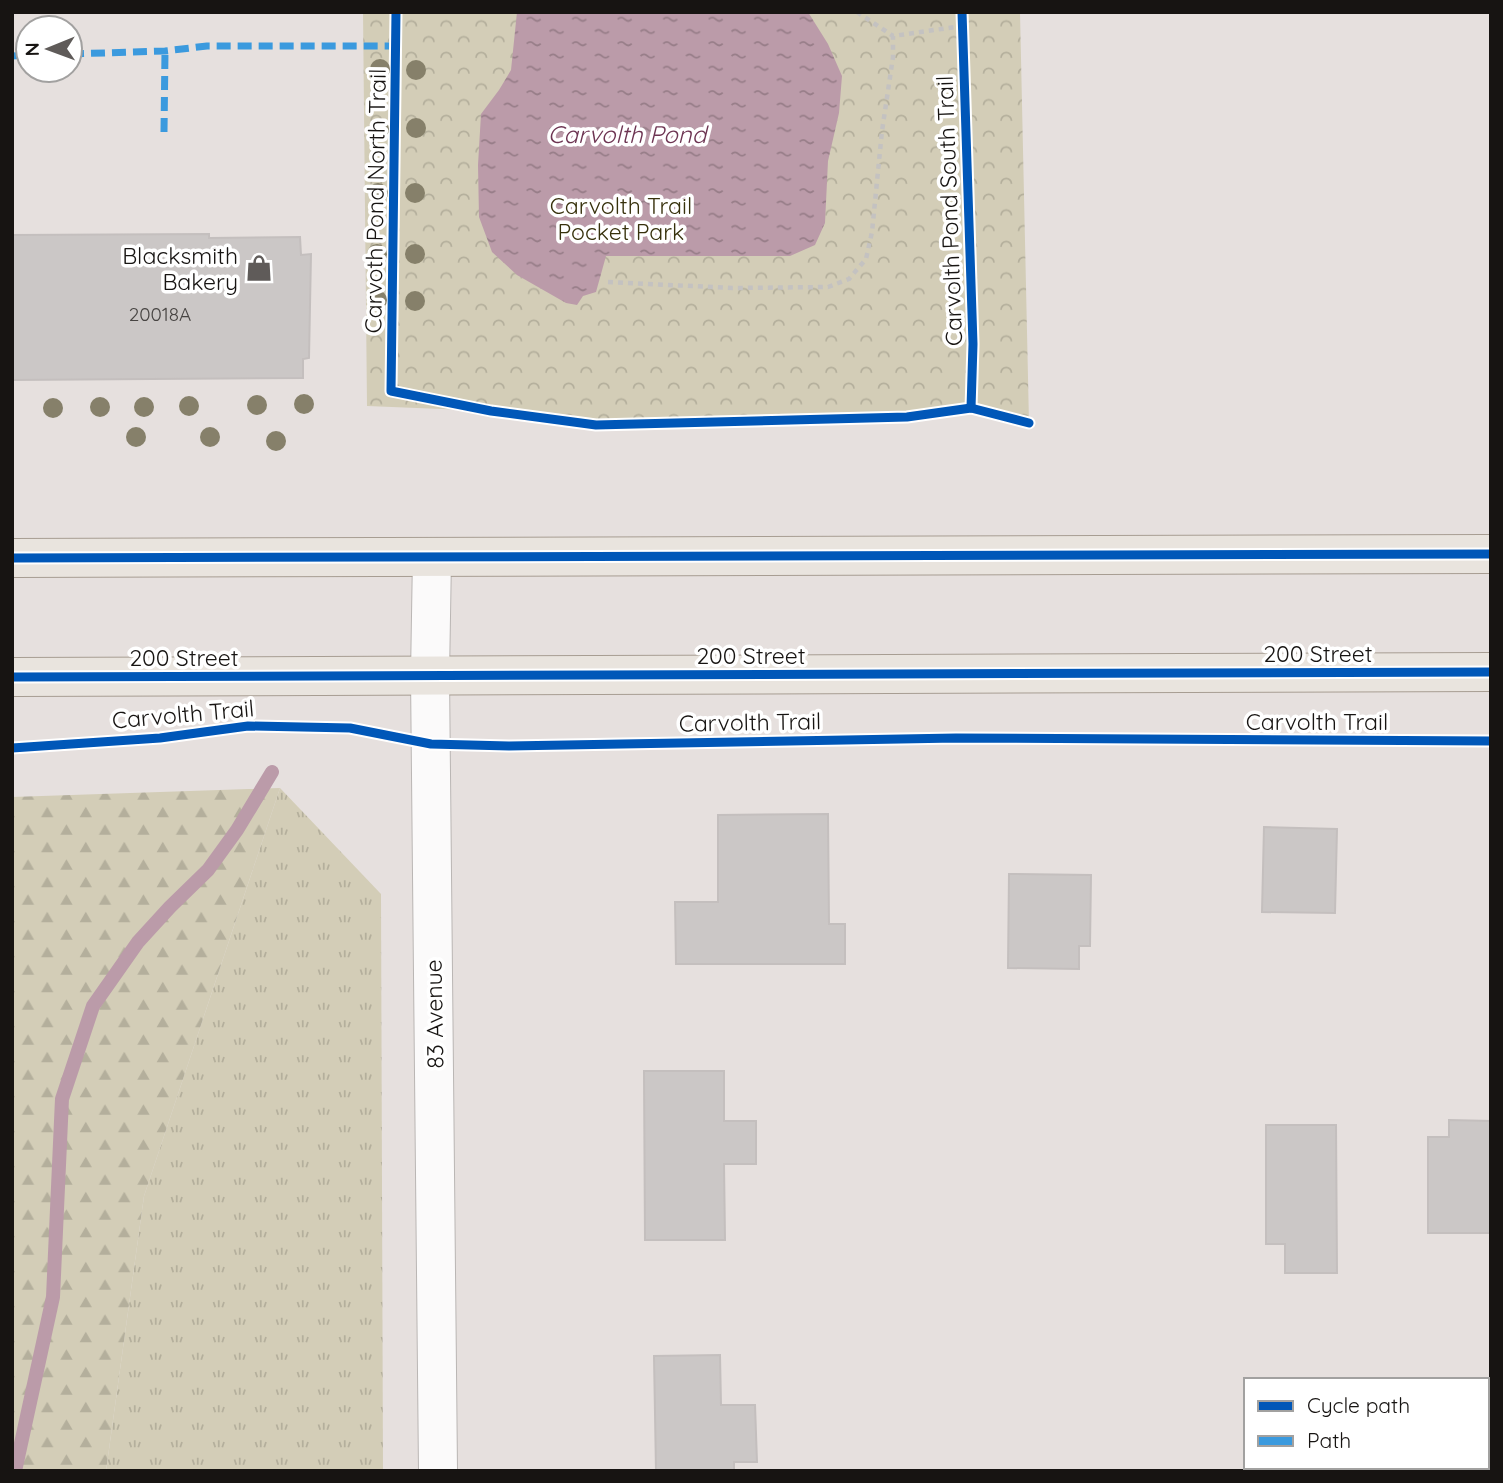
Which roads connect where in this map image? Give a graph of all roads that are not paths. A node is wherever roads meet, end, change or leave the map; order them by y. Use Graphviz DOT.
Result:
graph roads {
  1 [pos="1491,554"];
  2 [pos="432,557"];
  3 [pos="12,558"];
  4 [pos="1491,672"];
  5 [pos="430,675"];
  6 [pos="12,677"];
  7 [pos="438,1471"];
  1 -- 2 [label="main road"];
  2 -- 3 [label="main road"];
  2 -- 5 [label="street, 83 Avenue"];
  4 -- 5 [label="main road, 200 Street"];
  5 -- 6 [label="main road, 200 Street"];
  5 -- 7 [label="street, 83 Avenue"];
}
